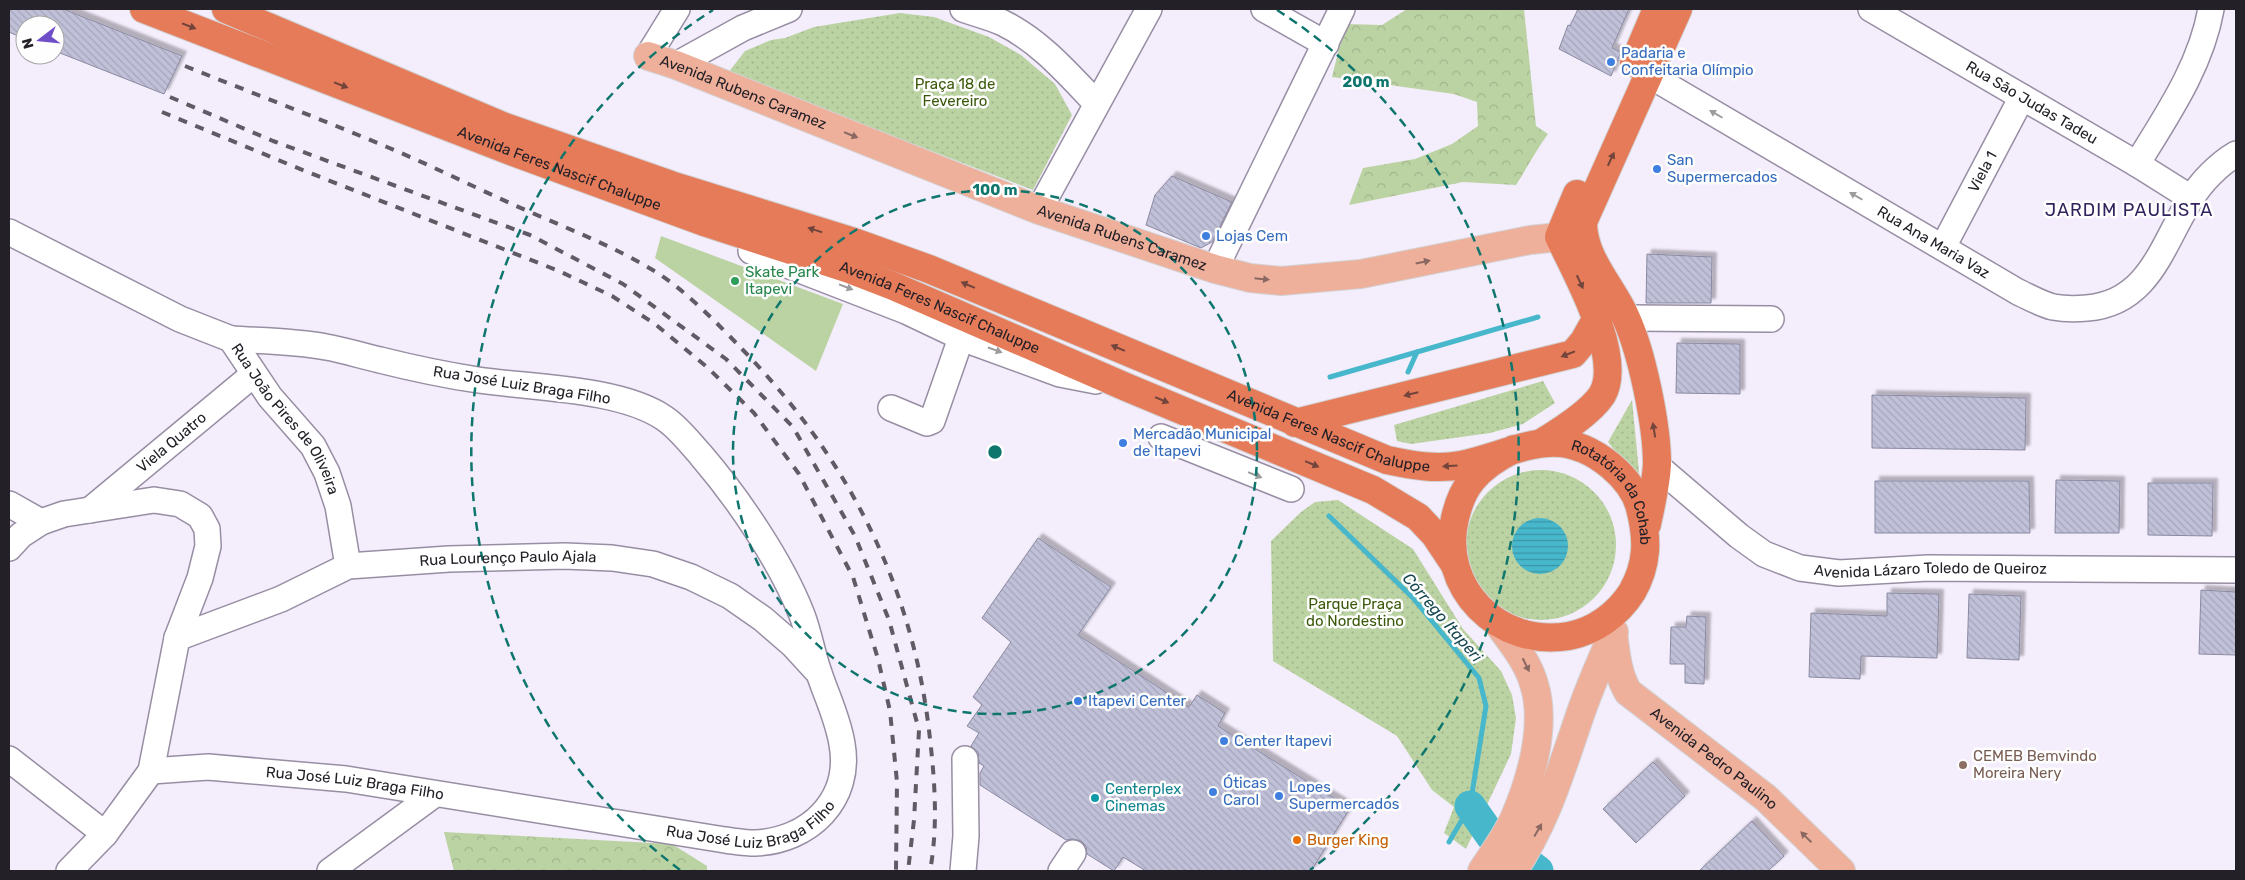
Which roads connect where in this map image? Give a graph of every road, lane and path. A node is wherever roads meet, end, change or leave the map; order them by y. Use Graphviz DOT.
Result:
graph roads {
  1 [pos="144,9"];
  2 [pos="226,9"];
  3 [pos="676,9"];
  4 [pos="788,9"];
  5 [pos="963,9"];
  6 [pos="1148,9"];
  7 [pos="1264,9"];
  8 [pos="1342,9"];
  9 [pos="1657,9"];
  10 [pos="1678,9"];
  11 [pos="1871,9"];
  12 [pos="2211,9"];
  13 [pos="1326,44"];
  14 [pos="648,56"];
  15 [pos="676,65"];
  16 [pos="1649,75"];
  17 [pos="2022,97"];
  18 [pos="1096,103"];
  19 [pos="2236,154"];
  20 [pos="2137,164"];
  21 [pos="2191,198"];
  22 [pos="1039,210"];
  23 [pos="707,223"];
  24 [pos="9,232"];
  25 [pos="1571,237"];
  26 [pos="1943,247"];
  27 [pos="1215,269"];
  28 [pos="1597,318"];
  29 [pos="1626,318"];
  30 [pos="1771,319"];
  31 [pos="961,338"];
  32 [pos="231,339"];
  33 [pos="254,374"];
  34 [pos="1126,387"];
  35 [pos="891,408"];
  36 [pos="1295,423"];
  37 [pos="1161,437"];
  38 [pos="1543,442"];
  39 [pos="1514,449"];
  40 [pos="1657,466"];
  41 [pos="1290,489"];
  42 [pos="9,504"];
  43 [pos="90,510"];
  44 [pos="41,522"];
  45 [pos="1646,531"];
  46 [pos="9,548"];
  47 [pos="1453,562"];
  48 [pos="348,566"];
  49 [pos="2236,570"];
  50 [pos="1625,602"];
  51 [pos="1499,625"];
  52 [pos="1613,633"];
  53 [pos="177,638"];
  54 [pos="819,674"];
  55 [pos="9,759"];
  56 [pos="966,759"];
  57 [pos="151,771"];
  58 [pos="435,794"];
  59 [pos="106,834"];
  60 [pos="69,871"];
  61 [pos="330,871"];
  62 [pos="963,871"];
  63 [pos="1482,871"];
  64 [pos="1512,871"];
  65 [pos="1841,871"];
  1 -- 23 [label="highway, Avenida Feres Nascif Chaluppe, one-way"];
  36 -- 2 [label="highway, Avenida Feres Nascif Chaluppe, one-way"];
  3 -- 14 [label="street"];
  4 -- 15 [label="street"];
  5 -- 18 [label="street"];
  6 -- 18 [label="street"];
  7 -- 13 [label="street"];
  8 -- 13 [label="street"];
  9 -- 25 [label="highway"];
  10 -- 16 [label="highway"];
  11 -- 17 [label="street, Rua São Judas Tadeu"];
  12 -- 20 [label="street"];
  13 -- 27 [label="street"];
  14 -- 15 [label="main road, Avenida Rubens Caramez"];
  15 -- 22 [label="main road, Avenida Rubens Caramez, one-way"];
  25 -- 16 [label="highway, one-way"];
  26 -- 16 [label="street, Rua Ana Maria Vaz, one-way"];
  17 -- 20 [label="street, Rua São Judas Tadeu"];
  17 -- 26 [label="street, Viela 1"];
  18 -- 22 [label="street"];
  19 -- 21 [label="street, Rua Ana Maria Vaz"];
  20 -- 21 [label="street, Rua São Judas Tadeu"];
  21 -- 26 [label="street, Rua Ana Maria Vaz"];
  22 -- 27 [label="main road, Avenida Rubens Caramez"];
  23 -- 31 [label="street, one-way"];
  23 -- 34 [label="highway, Avenida Feres Nascif Chaluppe"];
  24 -- 32 [label="street, Rua João Pires de Oliveira"];
  27 -- 25 [label="main road, Avenida Rubens Caramez, one-way"];
  25 -- 28 [label="highway, one-way"];
  25 -- 29 [label="highway"];
  28 -- 36 [label="highway, one-way"];
  28 -- 38 [label="highway"];
  29 -- 30 [label="street"];
  40 -- 29 [label="highway, one-way"];
  31 -- 34 [label="street, one-way"];
  31 -- 35 [label="street"];
  32 -- 33 [label="street, Rua João Pires de Oliveira"];
  32 -- 54 [label="street, Rua José Luiz Braga Filho"];
  33 -- 43 [label="street, Viela Quatro"];
  33 -- 48 [label="street, Rua João Pires de Oliveira"];
  34 -- 47 [label="highway, Avenida Feres Nascif Chaluppe, one-way"];
  39 -- 36 [label="highway, Avenida Feres Nascif Chaluppe, one-way"];
  37 -- 41 [label="street, one-way"];
  38 -- 39 [label="highway"];
  38 -- 45 [label="highway, Rotatória da Cohab"];
  39 -- 47 [label="highway, Rotatória da Cohab"];
  40 -- 45 [label="highway"];
  40 -- 49 [label="street, Avenida Lázaro Toledo de Queiroz"];
  42 -- 44 [label="street"];
  43 -- 44 [label="street"];
  43 -- 53 [label="street"];
  44 -- 46 [label="street"];
  45 -- 50 [label="highway, Rotatória da Cohab"];
  47 -- 51 [label="highway, Rotatória da Cohab"];
  48 -- 53 [label="street, Rua Lourenço Paulo Ajala"];
  48 -- 54 [label="street, Rua Lourenço Paulo Ajala"];
  50 -- 51 [label="highway, Rotatória da Cohab"];
  50 -- 52 [label="main road"];
  51 -- 63 [label="main road, one-way"];
  64 -- 52 [label="main road, one-way"];
  65 -- 52 [label="main road, Avenida Pedro Paulino, one-way"];
  53 -- 57 [label="street"];
  54 -- 58 [label="street, Rua José Luiz Braga Filho"];
  55 -- 59 [label="street"];
  56 -- 62 [label="street"];
  57 -- 58 [label="street, Rua José Luiz Braga Filho"];
  57 -- 59 [label="street"];
  58 -- 61 [label="street"];
  59 -- 60 [label="street"];
}
